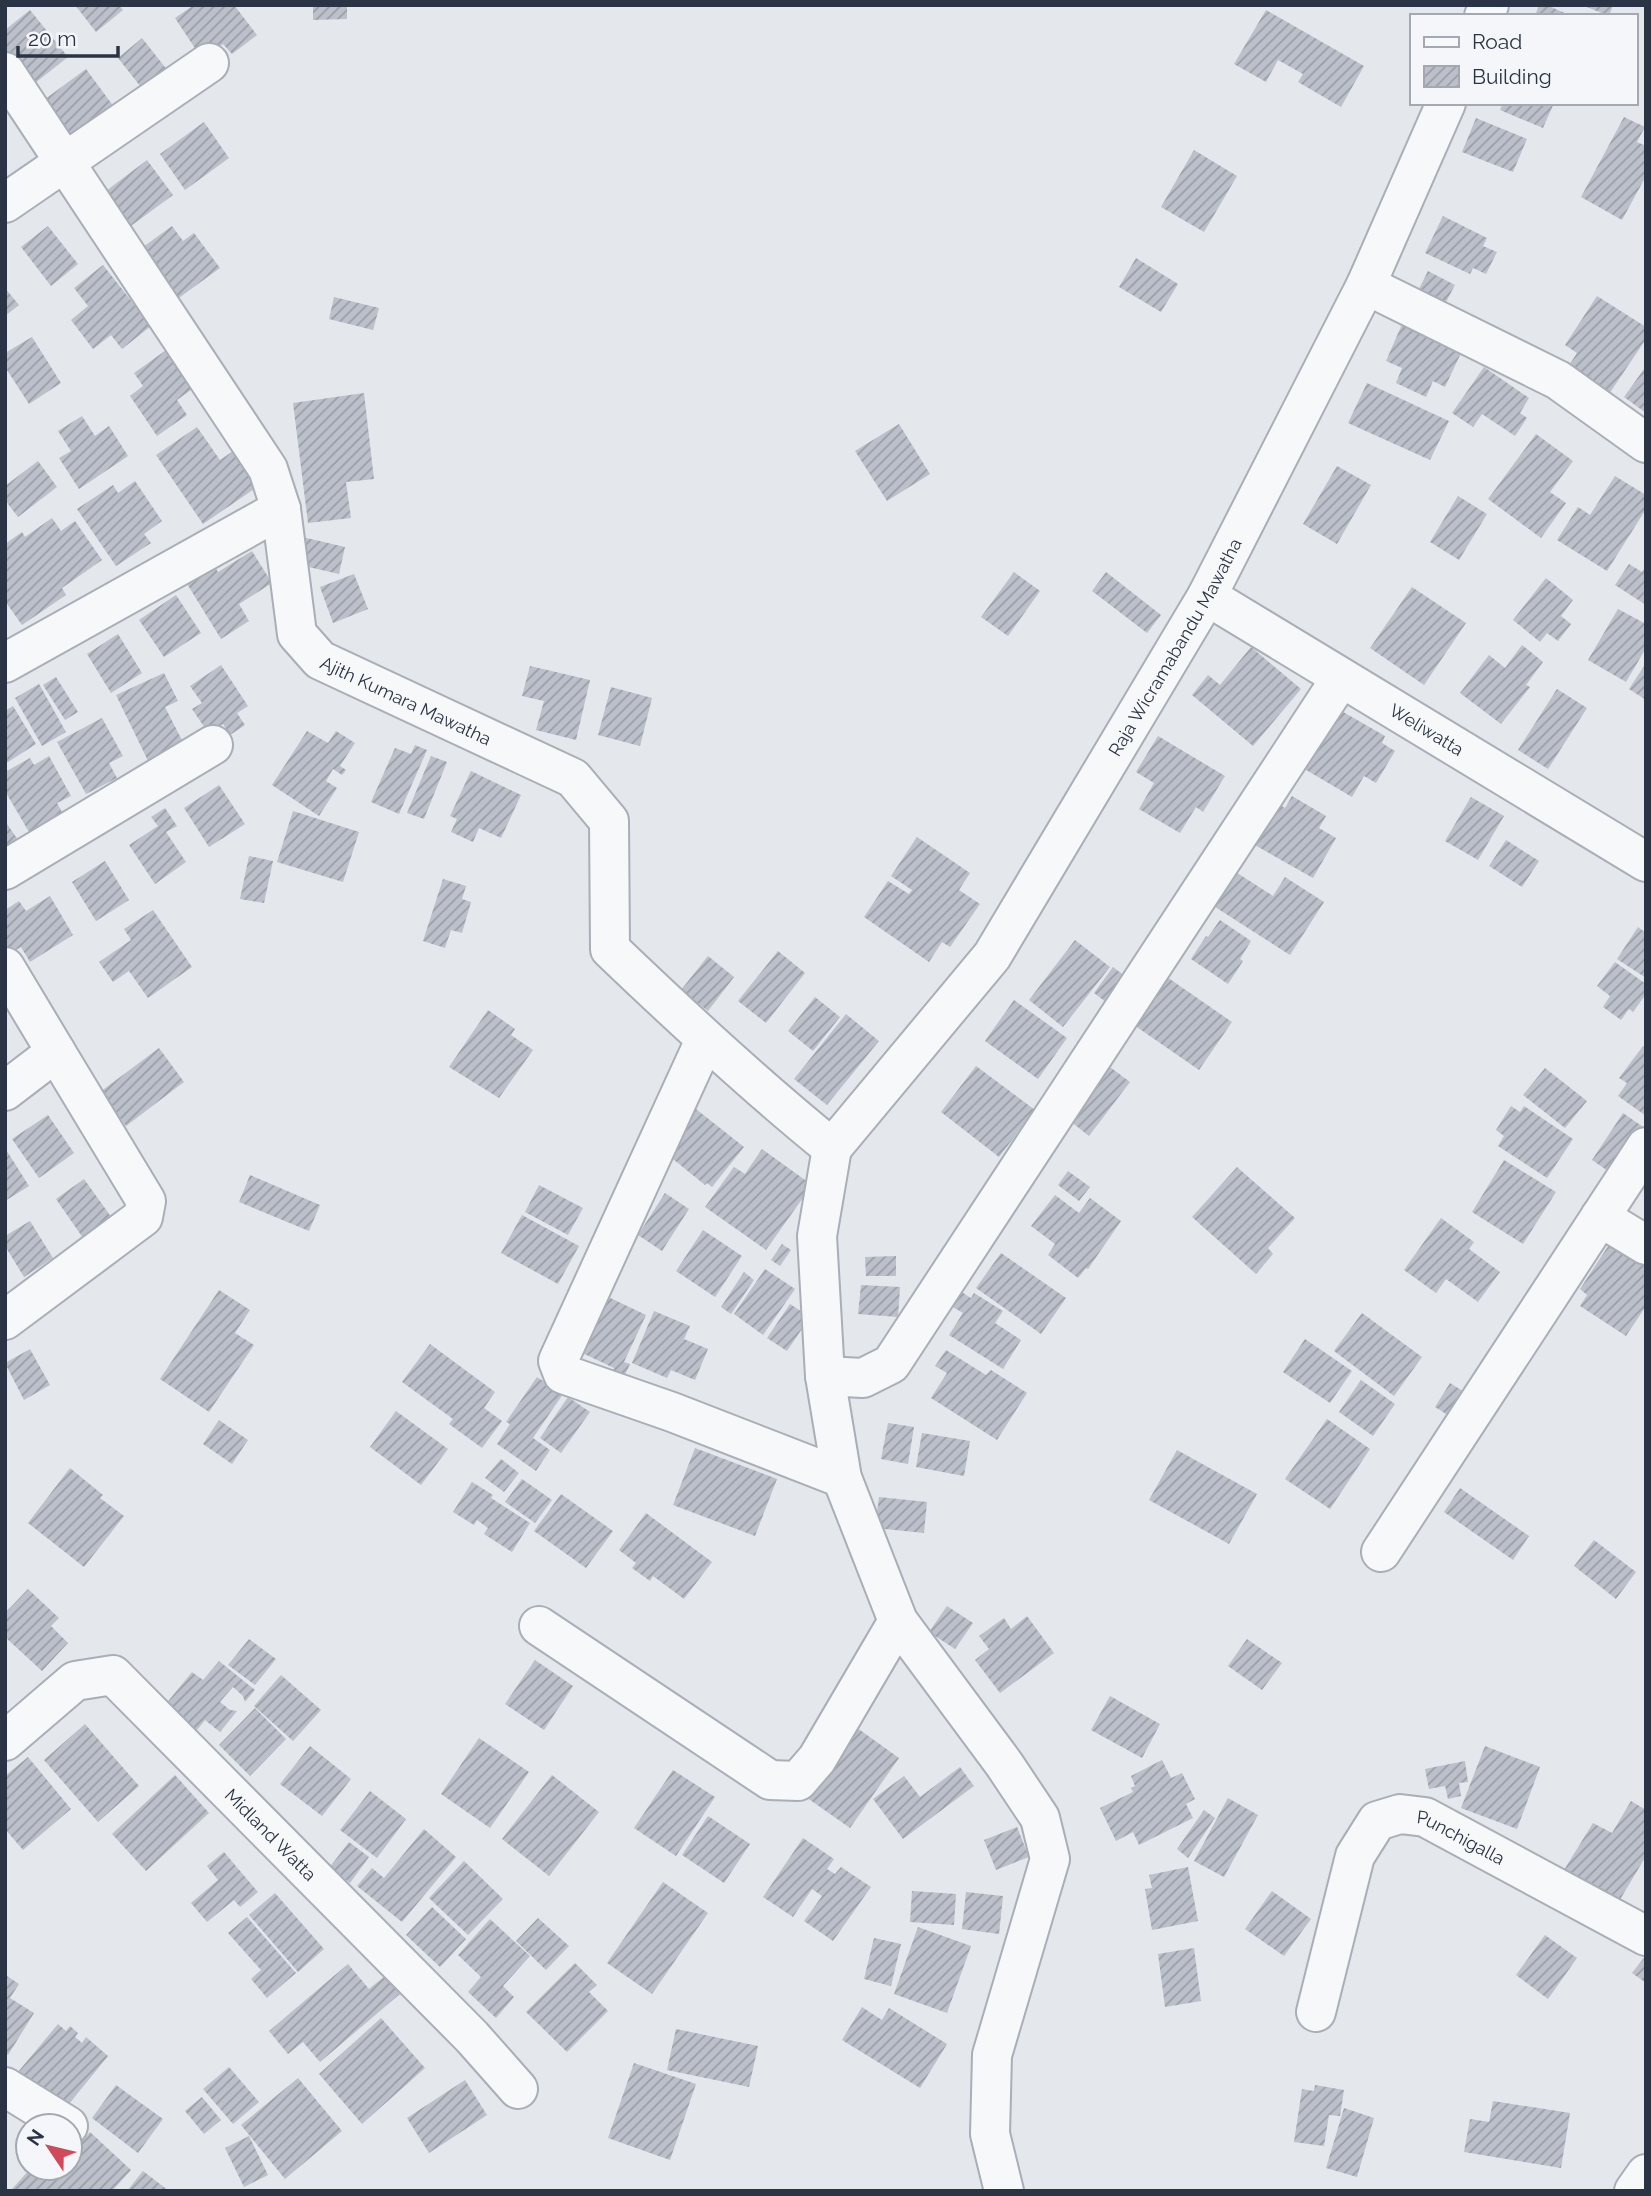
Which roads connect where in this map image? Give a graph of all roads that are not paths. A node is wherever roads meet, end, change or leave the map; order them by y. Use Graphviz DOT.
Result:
graph roads {
  1 [pos="209,63"];
  2 [pos="5,72"];
  3 [pos="1445,105"];
  4 [pos="63,162"];
  5 [pos="5,203"];
  6 [pos="1366,285"];
  7 [pos="1646,443"];
  8 [pos="281,509"];
  9 [pos="1207,596"];
  10 [pos="5,663"];
  11 [pos="1341,678"];
  12 [pos="213,745"];
  13 [pos="1646,862"];
  14 [pos="5,870"];
  15 [pos="5,967"];
  16 [pos="705,1040"];
  17 [pos="56,1052"];
  18 [pos="5,1091"];
  19 [pos="1646,1147"];
  20 [pos="832,1148"];
  21 [pos="1600,1217"];
  22 [pos="1646,1245"];
  23 [pos="5,1320"];
  24 [pos="825,1376"];
  25 [pos="842,1478"];
  26 [pos="1381,1552"];
  27 [pos="898,1621"];
  28 [pos="539,1626"];
  29 [pos="5,1741"];
  30 [pos="1646,1936"];
  31 [pos="1316,2012"];
  32 [pos="5,2087"];
  33 [pos="518,2089"];
  34 [pos="45,2112"];
  35 [pos="1646,2174"];
  36 [pos="1004,2191"];
  37 [pos="1634,2191"];
  1 -- 4 [label="street"];
  2 -- 4 [label="street, Ajith Kumara Mawatha"];
  3 -- 6 [label="street, Raja Wicramabandu Mawatha"];
  4 -- 5 [label="street"];
  4 -- 8 [label="street, Ajith Kumara Mawatha"];
  6 -- 7 [label="street"];
  6 -- 9 [label="street, Raja Wicramabandu Mawatha"];
  8 -- 10 [label="street"];
  8 -- 16 [label="street, Ajith Kumara Mawatha"];
  9 -- 11 [label="street, Weliwatta"];
  9 -- 20 [label="street, Raja Wicramabandu Mawatha"];
  11 -- 13 [label="street, Weliwatta"];
  11 -- 24 [label="street"];
  12 -- 14 [label="street"];
  15 -- 17 [label="street"];
  16 -- 20 [label="street, Ajith Kumara Mawatha"];
  16 -- 25 [label="street"];
  17 -- 18 [label="street"];
  17 -- 23 [label="street"];
  19 -- 21 [label="street"];
  20 -- 24 [label="street"];
  21 -- 22 [label="street"];
  21 -- 26 [label="street"];
  24 -- 25 [label="street"];
  25 -- 27 [label="street"];
  27 -- 28 [label="street"];
  27 -- 36 [label="street"];
  29 -- 33 [label="street, Midland Watta"];
  30 -- 31 [label="street, Punchigalla"];
  32 -- 34 [label="street"];
  35 -- 37 [label="street"];
}
